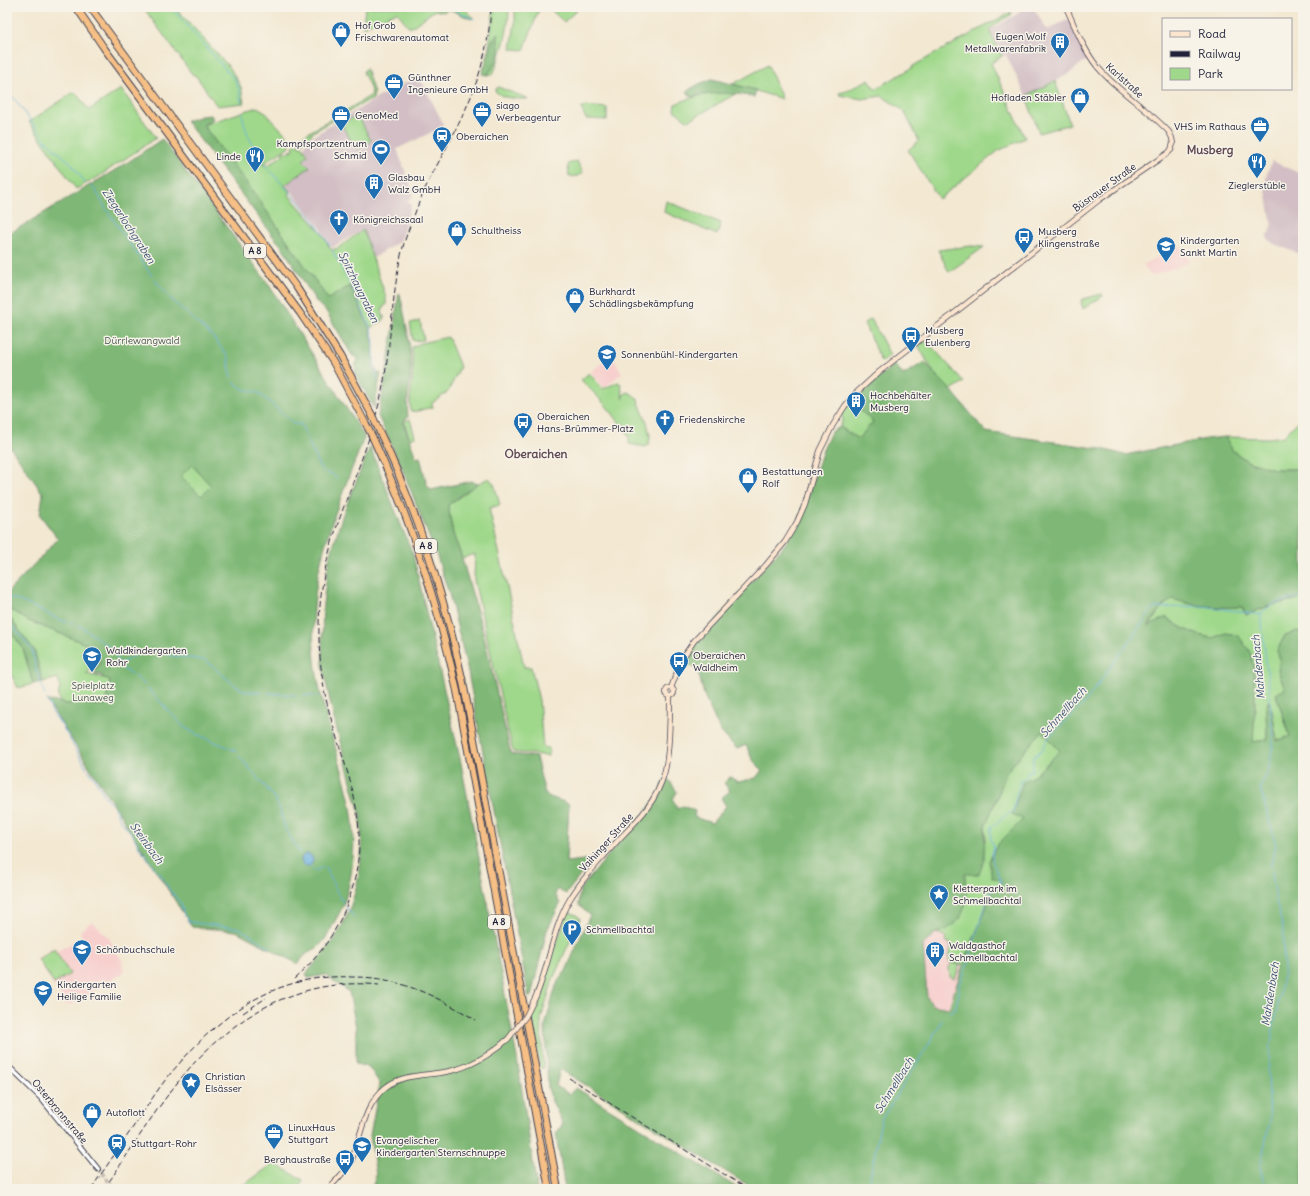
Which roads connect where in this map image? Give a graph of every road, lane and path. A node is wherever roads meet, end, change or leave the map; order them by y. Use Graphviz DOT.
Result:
graph roads {
  1 [pos="76,7"];
  2 [pos="90,7"];
  3 [pos="1066,7"];
  4 [pos="1172,138"];
  5 [pos="671,688"];
  6 [pos="7,1065"];
  7 [pos="98,1169"];
  8 [pos="328,1189"];
  9 [pos="549,1189"];
  10 [pos="558,1189"];
  1 -- 9 [label="highway, A 8, bridge"];
  2 -- 10 [label="highway, A 8, bridge"];
  3 -- 4 [label="main road, Karlstraße"];
  4 -- 5 [label="main road, Büsnauer Straße"];
  5 -- 8 [label="main road, Vaihinger Straße, bridge"];
  6 -- 7 [label="street, Osterbronnstraße"];
}
